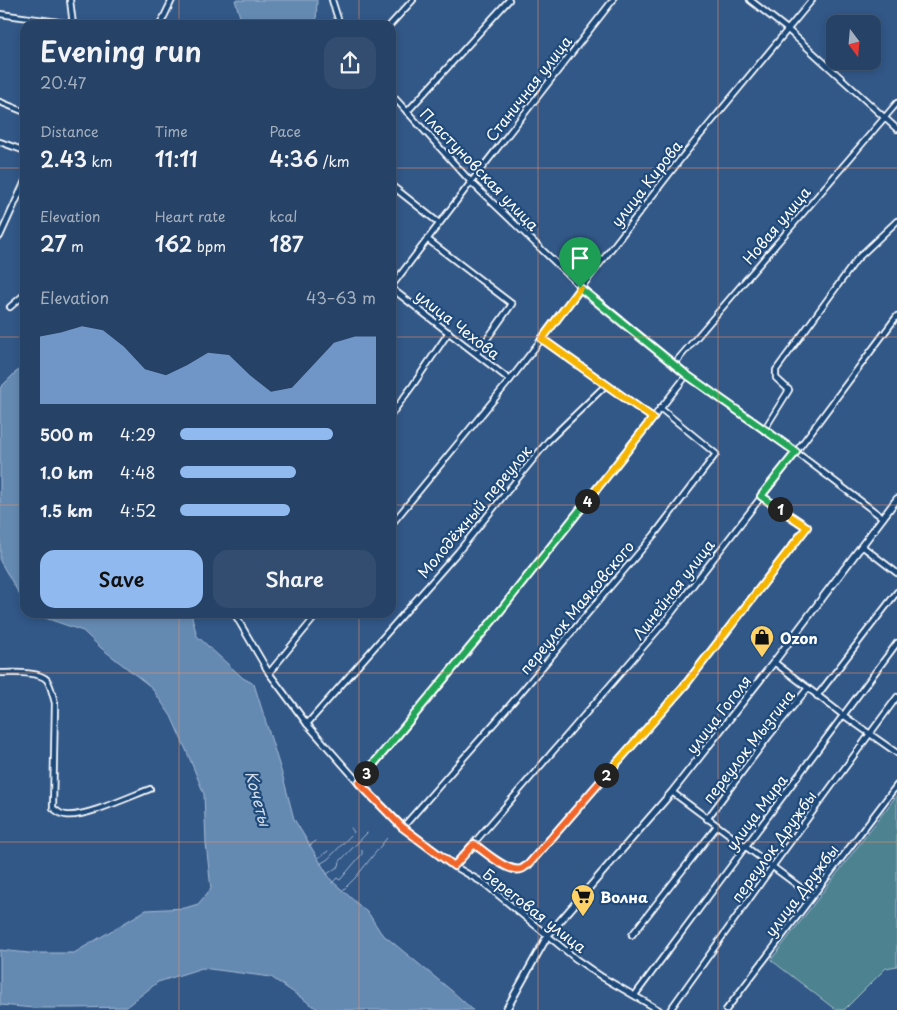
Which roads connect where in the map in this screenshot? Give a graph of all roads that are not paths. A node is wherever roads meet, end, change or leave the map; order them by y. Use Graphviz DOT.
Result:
graph roads {
  1 [pos="70,0"];
  2 [pos="172,0"];
  3 [pos="332,0"];
  4 [pos="414,0"];
  5 [pos="509,0"];
  6 [pos="613,0"];
  7 [pos="750,0"];
  8 [pos="812,0"];
  9 [pos="0,14"];
  10 [pos="44,20"];
  11 [pos="72,20"];
  12 [pos="162,20"];
  13 [pos="338,20"];
  14 [pos="395,20"];
  15 [pos="787,29"];
  16 [pos="396,100"];
  17 [pos="0,102"];
  18 [pos="897,103"];
  19 [pos="20,110"];
  20 [pos="407,112"];
  21 [pos="885,117"];
  22 [pos="897,129"];
  23 [pos="0,142"];
  24 [pos="20,149"];
  25 [pos="471,182"];
  26 [pos="396,190"];
  27 [pos="20,192"];
  28 [pos="897,221"];
  29 [pos="439,224"];
  30 [pos="0,236"];
  31 [pos="427,239"];
  32 [pos="396,281"];
  33 [pos="580,288"];
  34 [pos="396,292"];
  35 [pos="20,298"];
  36 [pos="10,307"];
  37 [pos="897,316"];
  38 [pos="448,332"];
  39 [pos="542,339"];
  40 [pos="477,353"];
  41 [pos="674,364"];
  42 [pos="687,375"];
  43 [pos="510,380"];
  44 [pos="606,385"];
  45 [pos="396,408"];
  46 [pos="660,408"];
  47 [pos="653,418"];
  48 [pos="764,430"];
  49 [pos="796,452"];
  50 [pos="761,496"];
  51 [pos="897,499"];
  52 [pos="396,518"];
  53 [pos="883,518"];
  54 [pos="862,546"];
  55 [pos="897,573"];
  56 [pos="897,592"];
  57 [pos="236,618"];
  58 [pos="314,618"];
  59 [pos="897,643"];
  60 [pos="774,662"];
  61 [pos="0,673"];
  62 [pos="269,673"];
  63 [pos="808,688"];
  64 [pos="817,696"];
  65 [pos="897,697"];
  66 [pos="843,716"];
  67 [pos="307,724"];
  68 [pos="869,734"];
  69 [pos="897,754"];
  70 [pos="359,783"];
  71 [pos="897,785"];
  72 [pos="150,789"];
  73 [pos="672,792"];
  74 [pos="707,819"];
  75 [pos="717,826"];
  76 [pos="402,827"];
  77 [pos="474,844"];
  78 [pos="745,847"];
  79 [pos="454,866"];
  80 [pos="772,867"];
  81 [pos="812,896"];
  82 [pos="632,934"];
  83 [pos="548,935"];
  84 [pos="634,995"];
  85 [pos="506,1010"];
  86 [pos="659,1010"];
  87 [pos="670,1010"];
  88 [pos="726,1010"];
  1 -- 11 [label="street"];
  2 -- 12 [label="street"];
  3 -- 13 [label="street"];
  4 -- 14 [label="street"];
  5 -- 20 [label="street"];
  6 -- 25 [label="street, Станичная улица"];
  7 -- 15 [label="street"];
  8 -- 15 [label="street, улица Кирова"];
  9 -- 10 [label="street"];
  15 -- 21 [label="street"];
  15 -- 33 [label="street, улица Кирова"];
  16 -- 20 [label="street, Пластуновская улица"];
  17 -- 19 [label="street"];
  18 -- 21 [label="street, Новая улица"];
  20 -- 25 [label="street, Пластуновская улица"];
  21 -- 22 [label="street"];
  21 -- 41 [label="street, Новая улица"];
  23 -- 24 [label="street"];
  25 -- 29 [label="street, Станичная улица"];
  25 -- 33 [label="street, Пластуновская улица"];
  26 -- 29 [label="street"];
  27 -- 30 [label="street"];
  28 -- 48 [label="street"];
  29 -- 31 [label="street, Станичная улица"];
  31 -- 32 [label="street, Станичная улица"];
  31 -- 40 [label="street"];
  33 -- 39 [label="street, улица Кирова"];
  33 -- 41 [label="street, Пластуновская улица"];
  34 -- 38 [label="street, улица Чехова"];
  35 -- 36 [label="street"];
  37 -- 49 [label="street, Линейная улица"];
  38 -- 40 [label="street, улица Чехова"];
  38 -- 45 [label="street"];
  39 -- 43 [label="street, улица Кирова"];
  39 -- 44 [label="street"];
  40 -- 43 [label="street, улица Чехова"];
  41 -- 42 [label="street, Пластуновская улица"];
  42 -- 46 [label="street"];
  42 -- 48 [label="street, Пластуновская улица"];
  43 -- 52 [label="street, улица Кирова"];
  44 -- 47 [label="street"];
  44 -- 67 [label="street, Молодёжный переулок"];
  46 -- 47 [label="street"];
  46 -- 76 [label="street, переулок Маяковского"];
  47 -- 70 [label="street"];
  48 -- 49 [label="street, Пластуновская улица"];
  49 -- 50 [label="street, Линейная улица"];
  49 -- 53 [label="street, Пластуновская улица"];
  50 -- 77 [label="street, Линейная улица"];
  50 -- 77 [label="street"];
  51 -- 53 [label="street, улица Гоголя"];
  53 -- 54 [label="street, улица Гоголя"];
  54 -- 55 [label="street"];
  54 -- 60 [label="street, улица Гоголя"];
  56 -- 64 [label="street, переулок Мызгина"];
  57 -- 62 [label="street, Береговая улица"];
  58 -- 62 [label="street"];
  59 -- 66 [label="street, улица Мира"];
  60 -- 63 [label="street"];
  60 -- 73 [label="street, улица Гоголя"];
  61 -- 72 [label="street"];
  62 -- 67 [label="street, Береговая улица"];
  63 -- 64 [label="street"];
  63 -- 74 [label="street, переулок Мызгина"];
  64 -- 66 [label="street"];
  65 -- 68 [label="street, переулок Дружбы"];
  66 -- 68 [label="street"];
  66 -- 78 [label="street, улица Мира"];
  67 -- 70 [label="street, Береговая улица"];
  68 -- 69 [label="street"];
  68 -- 80 [label="street, переулок Дружбы"];
  70 -- 76 [label="street, Береговая улица"];
  71 -- 81 [label="street, улица Дружбы"];
  73 -- 74 [label="street"];
  73 -- 83 [label="street, улица Гоголя"];
  74 -- 75 [label="street"];
  75 -- 78 [label="street"];
  75 -- 82 [label="street, переулок Мызгина"];
  76 -- 79 [label="street, Береговая улица"];
  77 -- 79 [label="street, Линейная улица"];
  78 -- 80 [label="street"];
  78 -- 84 [label="street, улица Мира"];
  79 -- 83 [label="street, Береговая улица"];
  80 -- 81 [label="street"];
  80 -- 87 [label="street, переулок Дружбы"];
  81 -- 88 [label="street, улица Дружбы"];
  83 -- 84 [label="street, Береговая улица"];
  83 -- 85 [label="street, улица Гоголя"];
  84 -- 86 [label="street, Береговая улица"];
}
